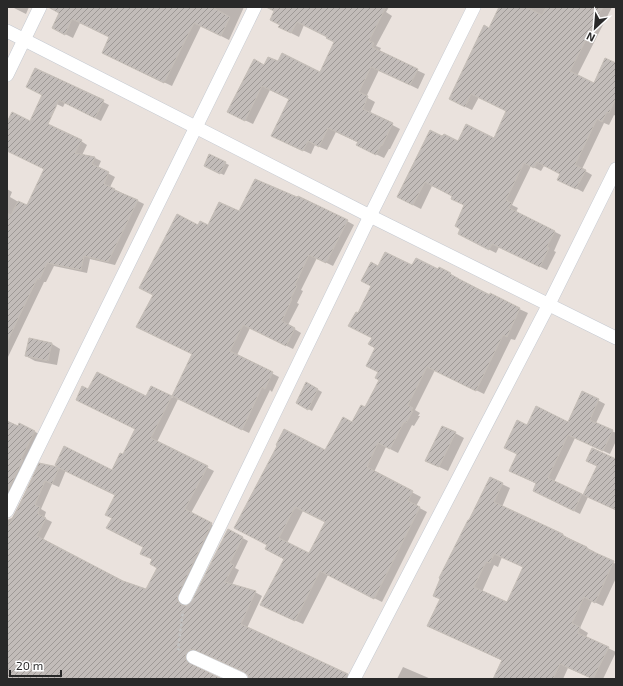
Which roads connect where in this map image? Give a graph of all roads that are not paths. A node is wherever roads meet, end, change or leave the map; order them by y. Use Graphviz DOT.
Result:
graph roads {
  1 [pos="40,7"];
  2 [pos="255,7"];
  3 [pos="474,7"];
  4 [pos="7,31"];
  5 [pos="25,40"];
  6 [pos="7,75"];
  7 [pos="196,127"];
  8 [pos="616,169"];
  9 [pos="370,216"];
  10 [pos="549,304"];
  11 [pos="616,338"];
  12 [pos="7,511"];
  13 [pos="185,598"];
  14 [pos="193,656"];
  15 [pos="241,679"];
  16 [pos="354,679"];
  1 -- 5 [label="street"];
  2 -- 7 [label="street"];
  3 -- 9 [label="street"];
  4 -- 5 [label="street"];
  5 -- 6 [label="street"];
  5 -- 7 [label="street"];
  7 -- 9 [label="street"];
  7 -- 12 [label="street"];
  8 -- 10 [label="street"];
  9 -- 10 [label="street"];
  9 -- 13 [label="street"];
  10 -- 11 [label="street"];
  10 -- 16 [label="street"];
  14 -- 15 [label="street"];
}
